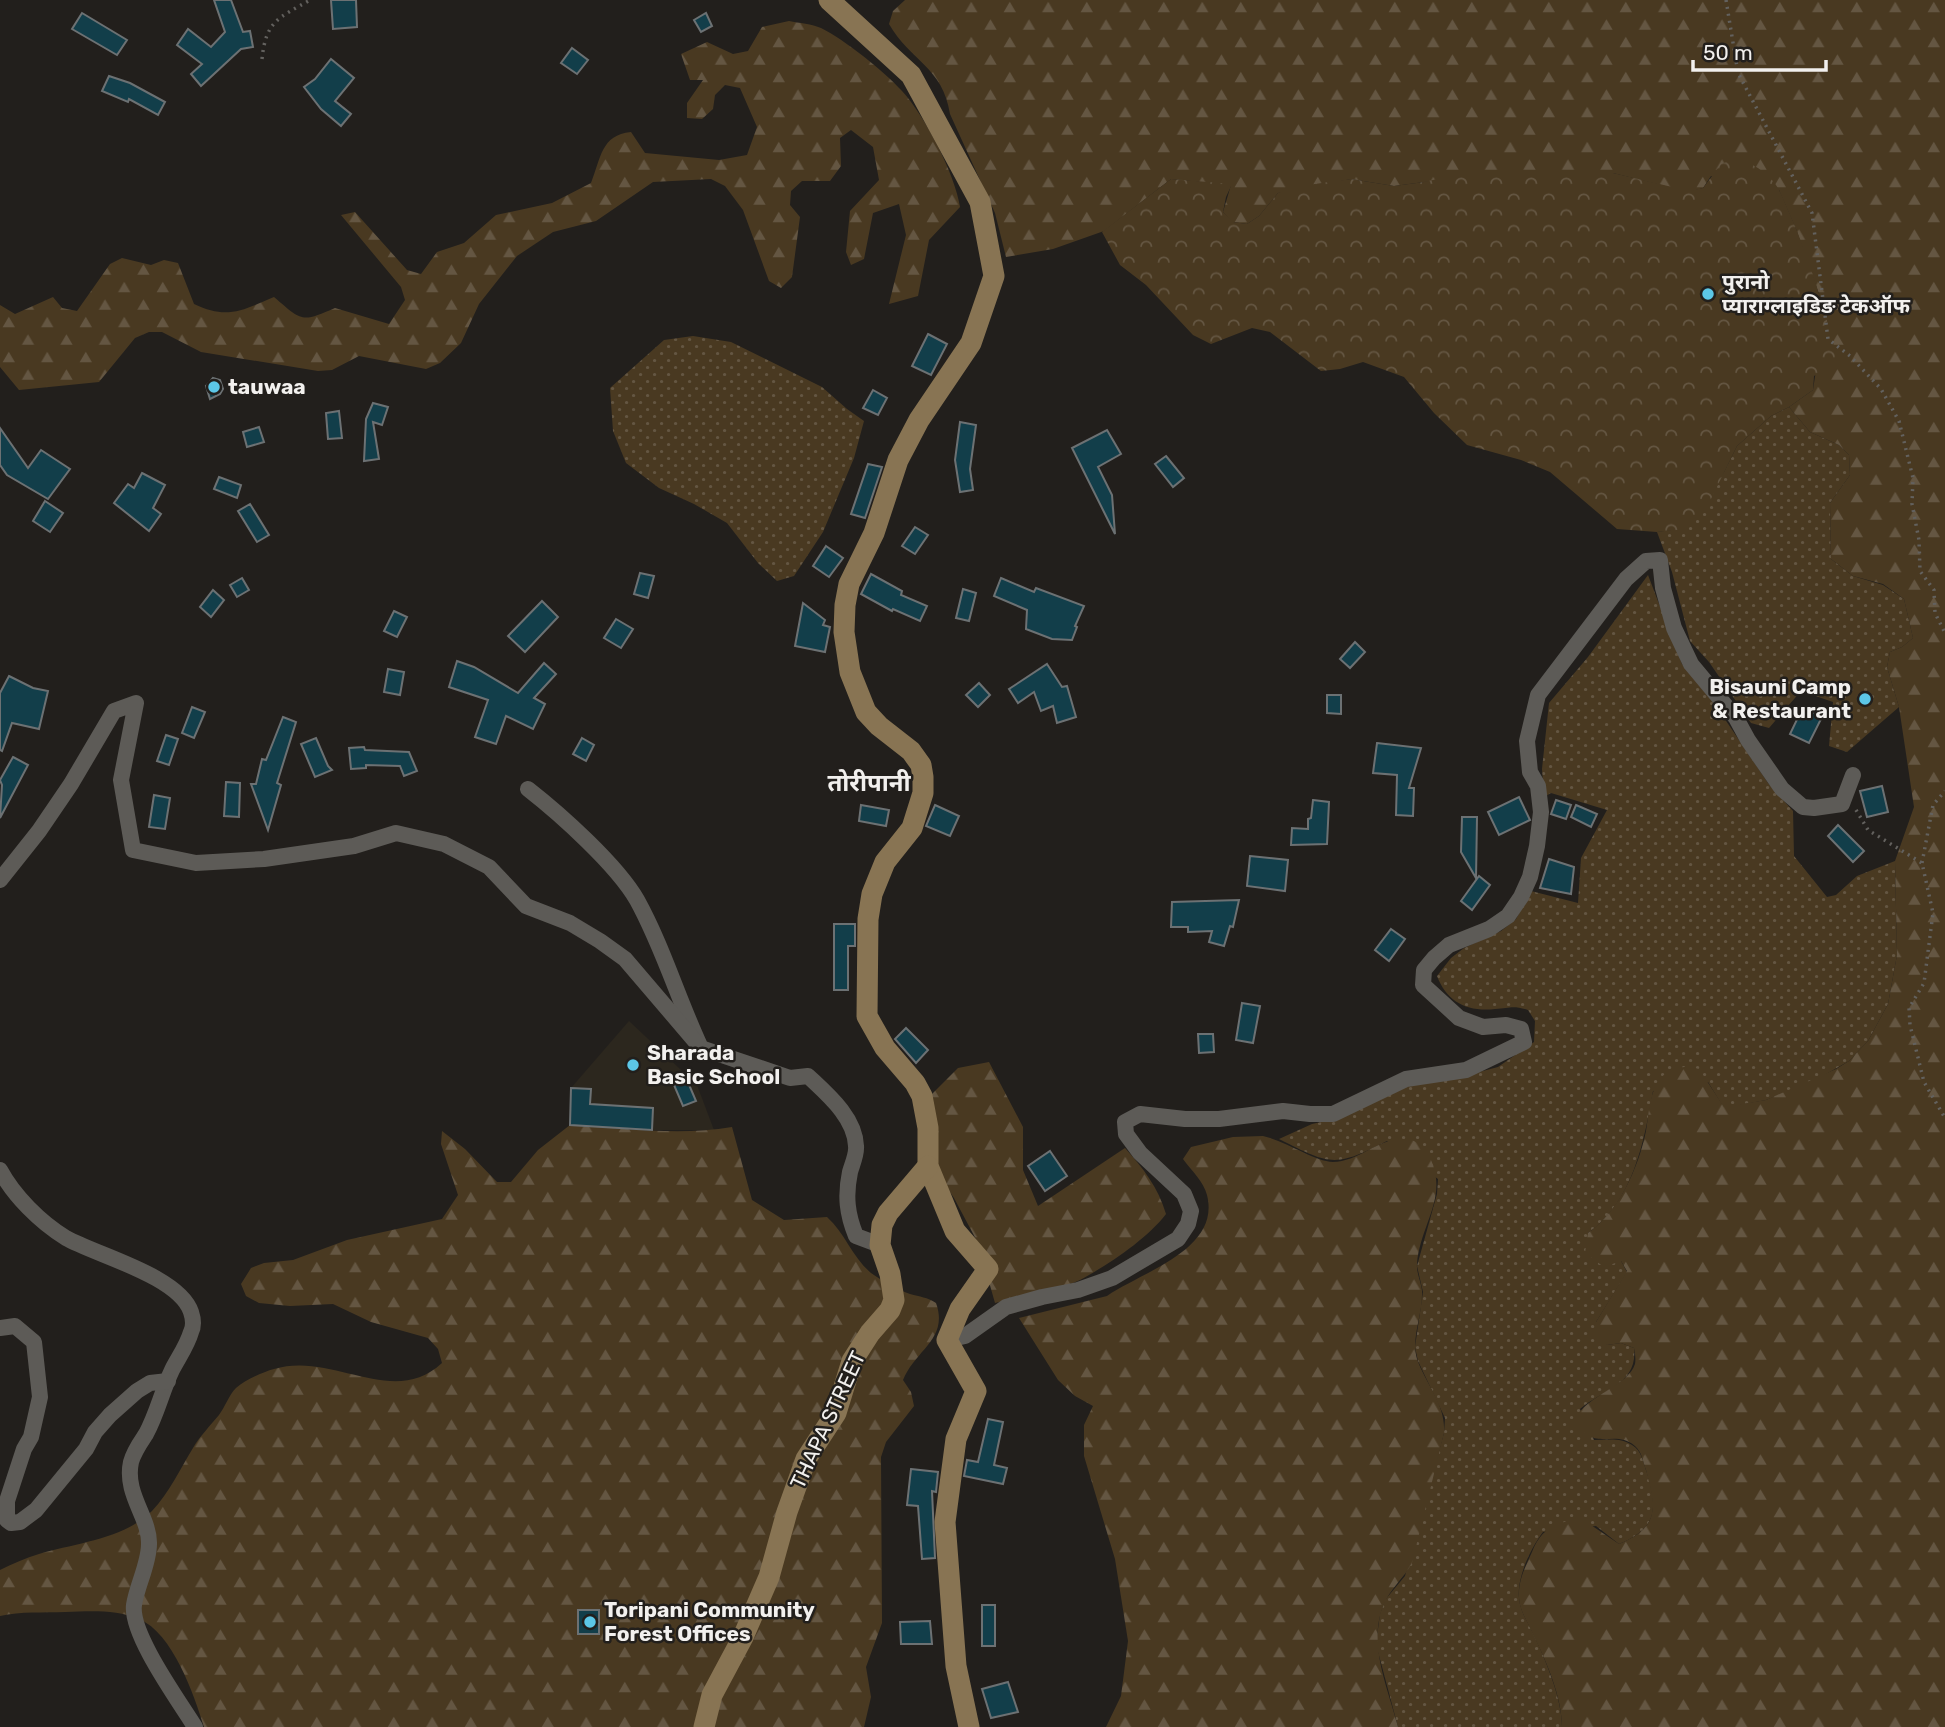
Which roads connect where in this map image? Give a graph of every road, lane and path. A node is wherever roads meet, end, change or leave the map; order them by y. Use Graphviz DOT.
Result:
graph roads {
  1 [pos="310,0"];
  2 [pos="829,0"];
  3 [pos="1726,0"];
  4 [pos="262,59"];
  5 [pos="1945,633"];
  6 [pos="1853,775"];
  7 [pos="528,789"];
  8 [pos="1945,791"];
  9 [pos="1846,793"];
  10 [pos="1922,863"];
  11 [pos="0,880"];
  12 [pos="701,1048"];
  13 [pos="1945,1118"];
  14 [pos="928,1166"];
  15 [pos="0,1170"];
  16 [pos="880,1245"];
  17 [pos="0,1328"];
  18 [pos="947,1340"];
  19 [pos="168,1381"];
  20 [pos="195,1727"];
  21 [pos="704,1727"];
  22 [pos="969,1727"];
  1 -- 4 [label="path"];
  2 -- 14 [label="street"];
  3 -- 5 [label="path"];
  6 -- 9 [label="street"];
  7 -- 12 [label="street"];
  8 -- 10 [label="path"];
  9 -- 10 [label="path"];
  9 -- 18 [label="street"];
  10 -- 13 [label="path"];
  11 -- 12 [label="street"];
  12 -- 16 [label="street"];
  14 -- 16 [label="street"];
  14 -- 18 [label="street"];
  15 -- 19 [label="street"];
  16 -- 21 [label="street, THAPA STREET"];
  17 -- 19 [label="street"];
  18 -- 22 [label="street"];
  19 -- 20 [label="street"];
}
